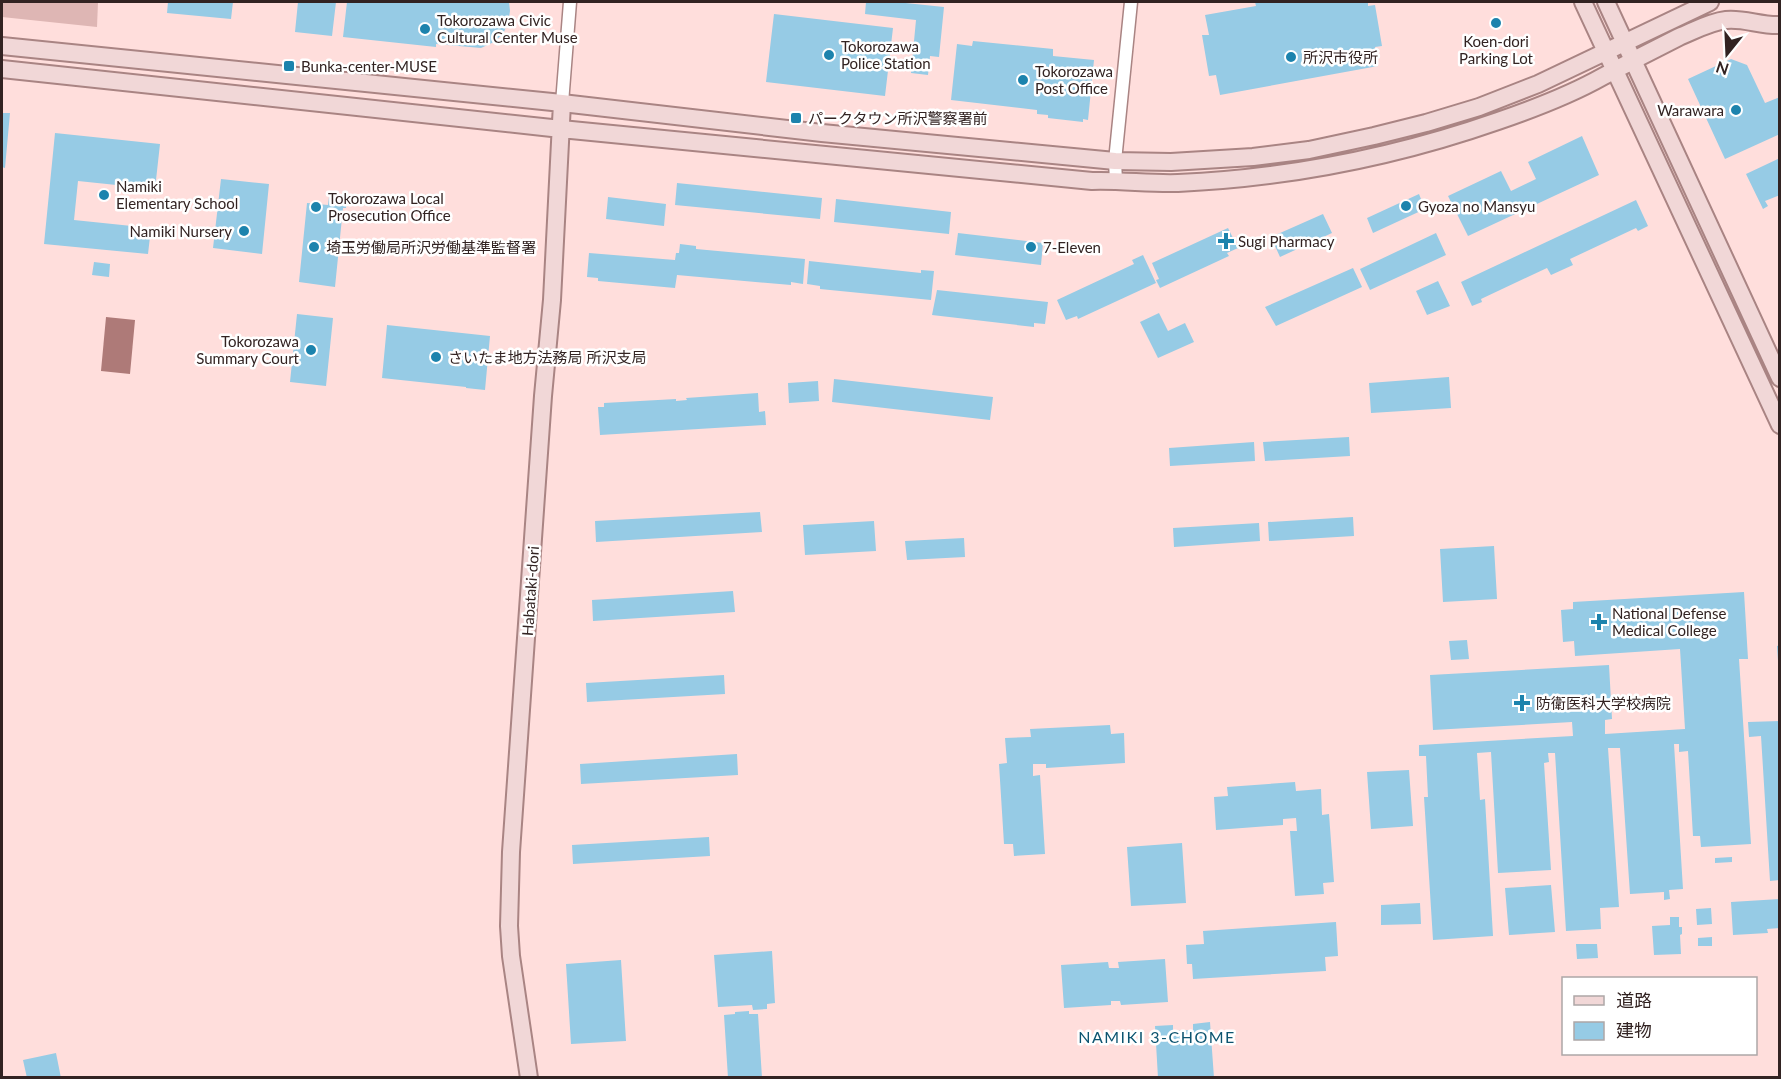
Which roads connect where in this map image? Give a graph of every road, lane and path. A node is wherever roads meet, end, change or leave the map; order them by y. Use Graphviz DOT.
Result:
graph roads {
  1 [pos="570,2"];
  2 [pos="1131,2"];
  3 [pos="1583,2"];
  4 [pos="1606,2"];
  5 [pos="1710,2"];
  6 [pos="1779,25"];
  7 [pos="1625,42"];
  8 [pos="2,45"];
  9 [pos="1606,52"];
  10 [pos="1633,59"];
  11 [pos="2,69"];
  12 [pos="1614,70"];
  13 [pos="562,103"];
  14 [pos="561,129"];
  15 [pos="1115,161"];
  16 [pos="1116,181"];
  17 [pos="1779,378"];
  18 [pos="1779,425"];
  19 [pos="529,1077"];
  1 -- 13 [label="street"];
  2 -- 15 [label="street"];
  3 -- 9 [label="street"];
  4 -- 7 [label="street"];
  5 -- 7 [label="street"];
  6 -- 10 [label="street"];
  7 -- 9 [label="street"];
  7 -- 10 [label="street"];
  8 -- 13 [label="street"];
  9 -- 12 [label="street"];
  9 -- 15 [label="street"];
  10 -- 12 [label="street"];
  10 -- 17 [label="street"];
  11 -- 14 [label="street"];
  12 -- 16 [label="street"];
  12 -- 18 [label="street"];
  13 -- 14 [label="street, Habataki-dori"];
  13 -- 15 [label="street"];
  14 -- 16 [label="street"];
  14 -- 19 [label="street, Habataki-dori"];
  15 -- 16 [label="street"];
}
